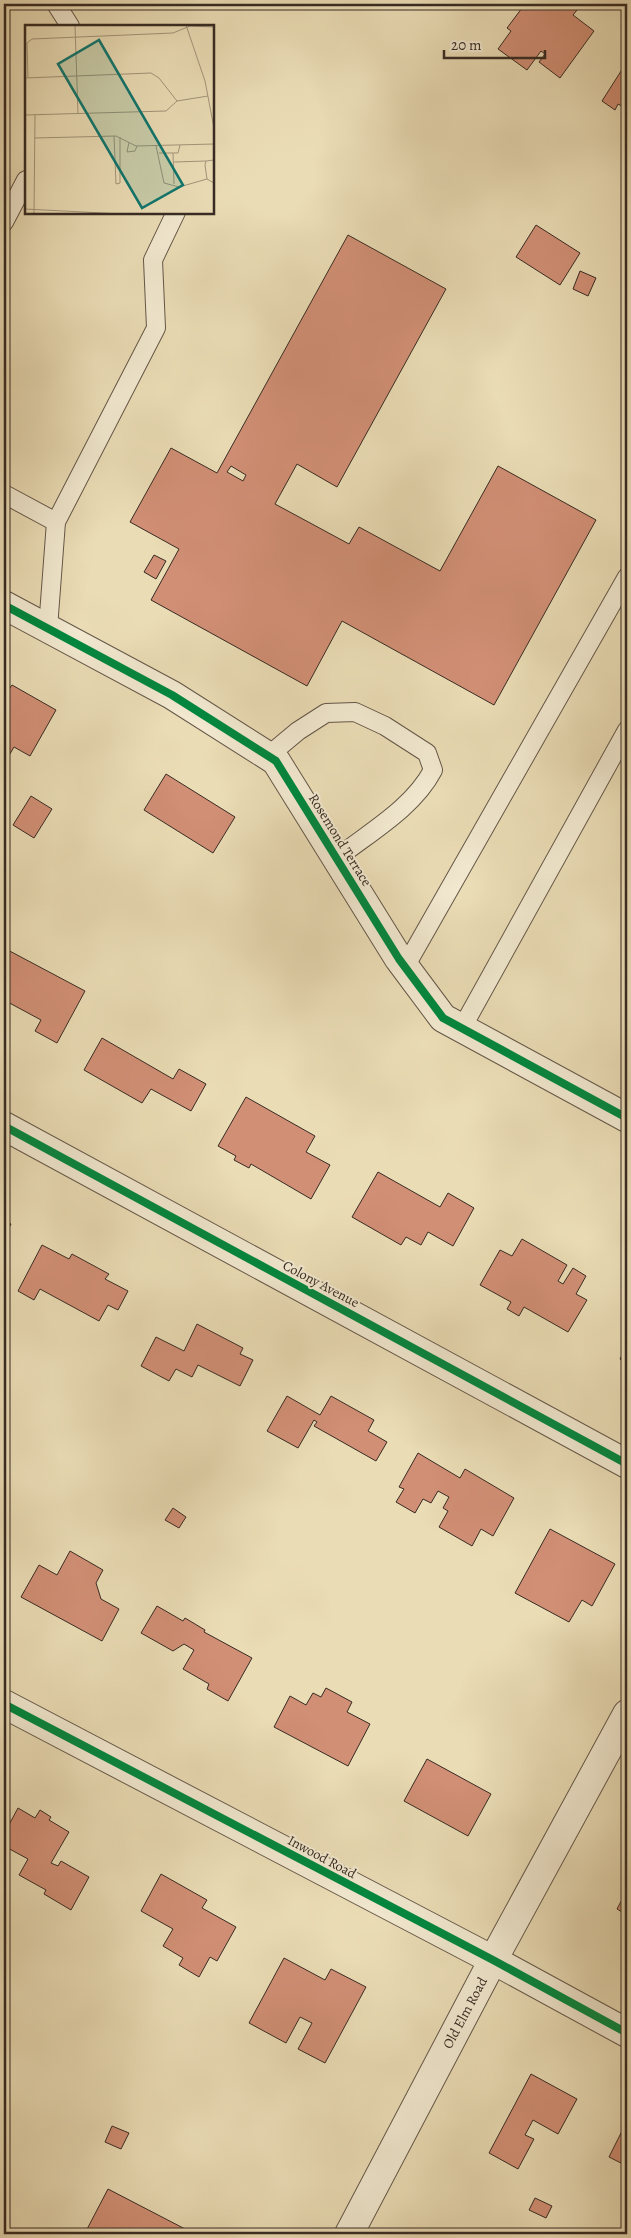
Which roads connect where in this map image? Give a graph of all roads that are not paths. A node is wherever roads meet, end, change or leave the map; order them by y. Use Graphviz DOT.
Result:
graph roads {
  1 [pos="56,4"];
  2 [pos="69,25"];
  3 [pos="25,182"];
  4 [pos="175,214"];
  5 [pos="4,222"];
  6 [pos="4,494"];
  7 [pos="56,522"];
  8 [pos="627,577"];
  9 [pos="4,605"];
  10 [pos="48,628"];
  11 [pos="627,730"];
  12 [pos="268,756"];
  13 [pos="337,858"];
  14 [pos="405,967"];
  15 [pos="462,1028"];
  16 [pos="627,1118"];
  17 [pos="4,1126"];
  18 [pos="627,1464"];
  19 [pos="4,1704"];
  20 [pos="627,1714"];
  21 [pos="493,1960"];
  22 [pos="627,2033"];
  23 [pos="349,2234"];
  1 -- 2 [label="lane"];
  3 -- 5 [label="lane"];
  4 -- 7 [label="lane"];
  6 -- 7 [label="lane"];
  7 -- 10 [label="lane"];
  8 -- 14 [label="lane"];
  9 -- 10 [label="street, Rosemond Terrace"];
  10 -- 12 [label="street, Rosemond Terrace"];
  11 -- 15 [label="lane"];
  12 -- 13 [label="street, Rosemond Terrace"];
  12 -- 13 [label="lane"];
  13 -- 14 [label="street, Rosemond Terrace"];
  14 -- 15 [label="street, Rosemond Terrace"];
  15 -- 16 [label="street, Rosemond Terrace"];
  17 -- 18 [label="street, Colony Avenue"];
  19 -- 21 [label="street, Inwood Road"];
  20 -- 21 [label="street, Old Elm Road"];
  21 -- 22 [label="street, Inwood Road"];
  21 -- 23 [label="street, Old Elm Road"];
}
